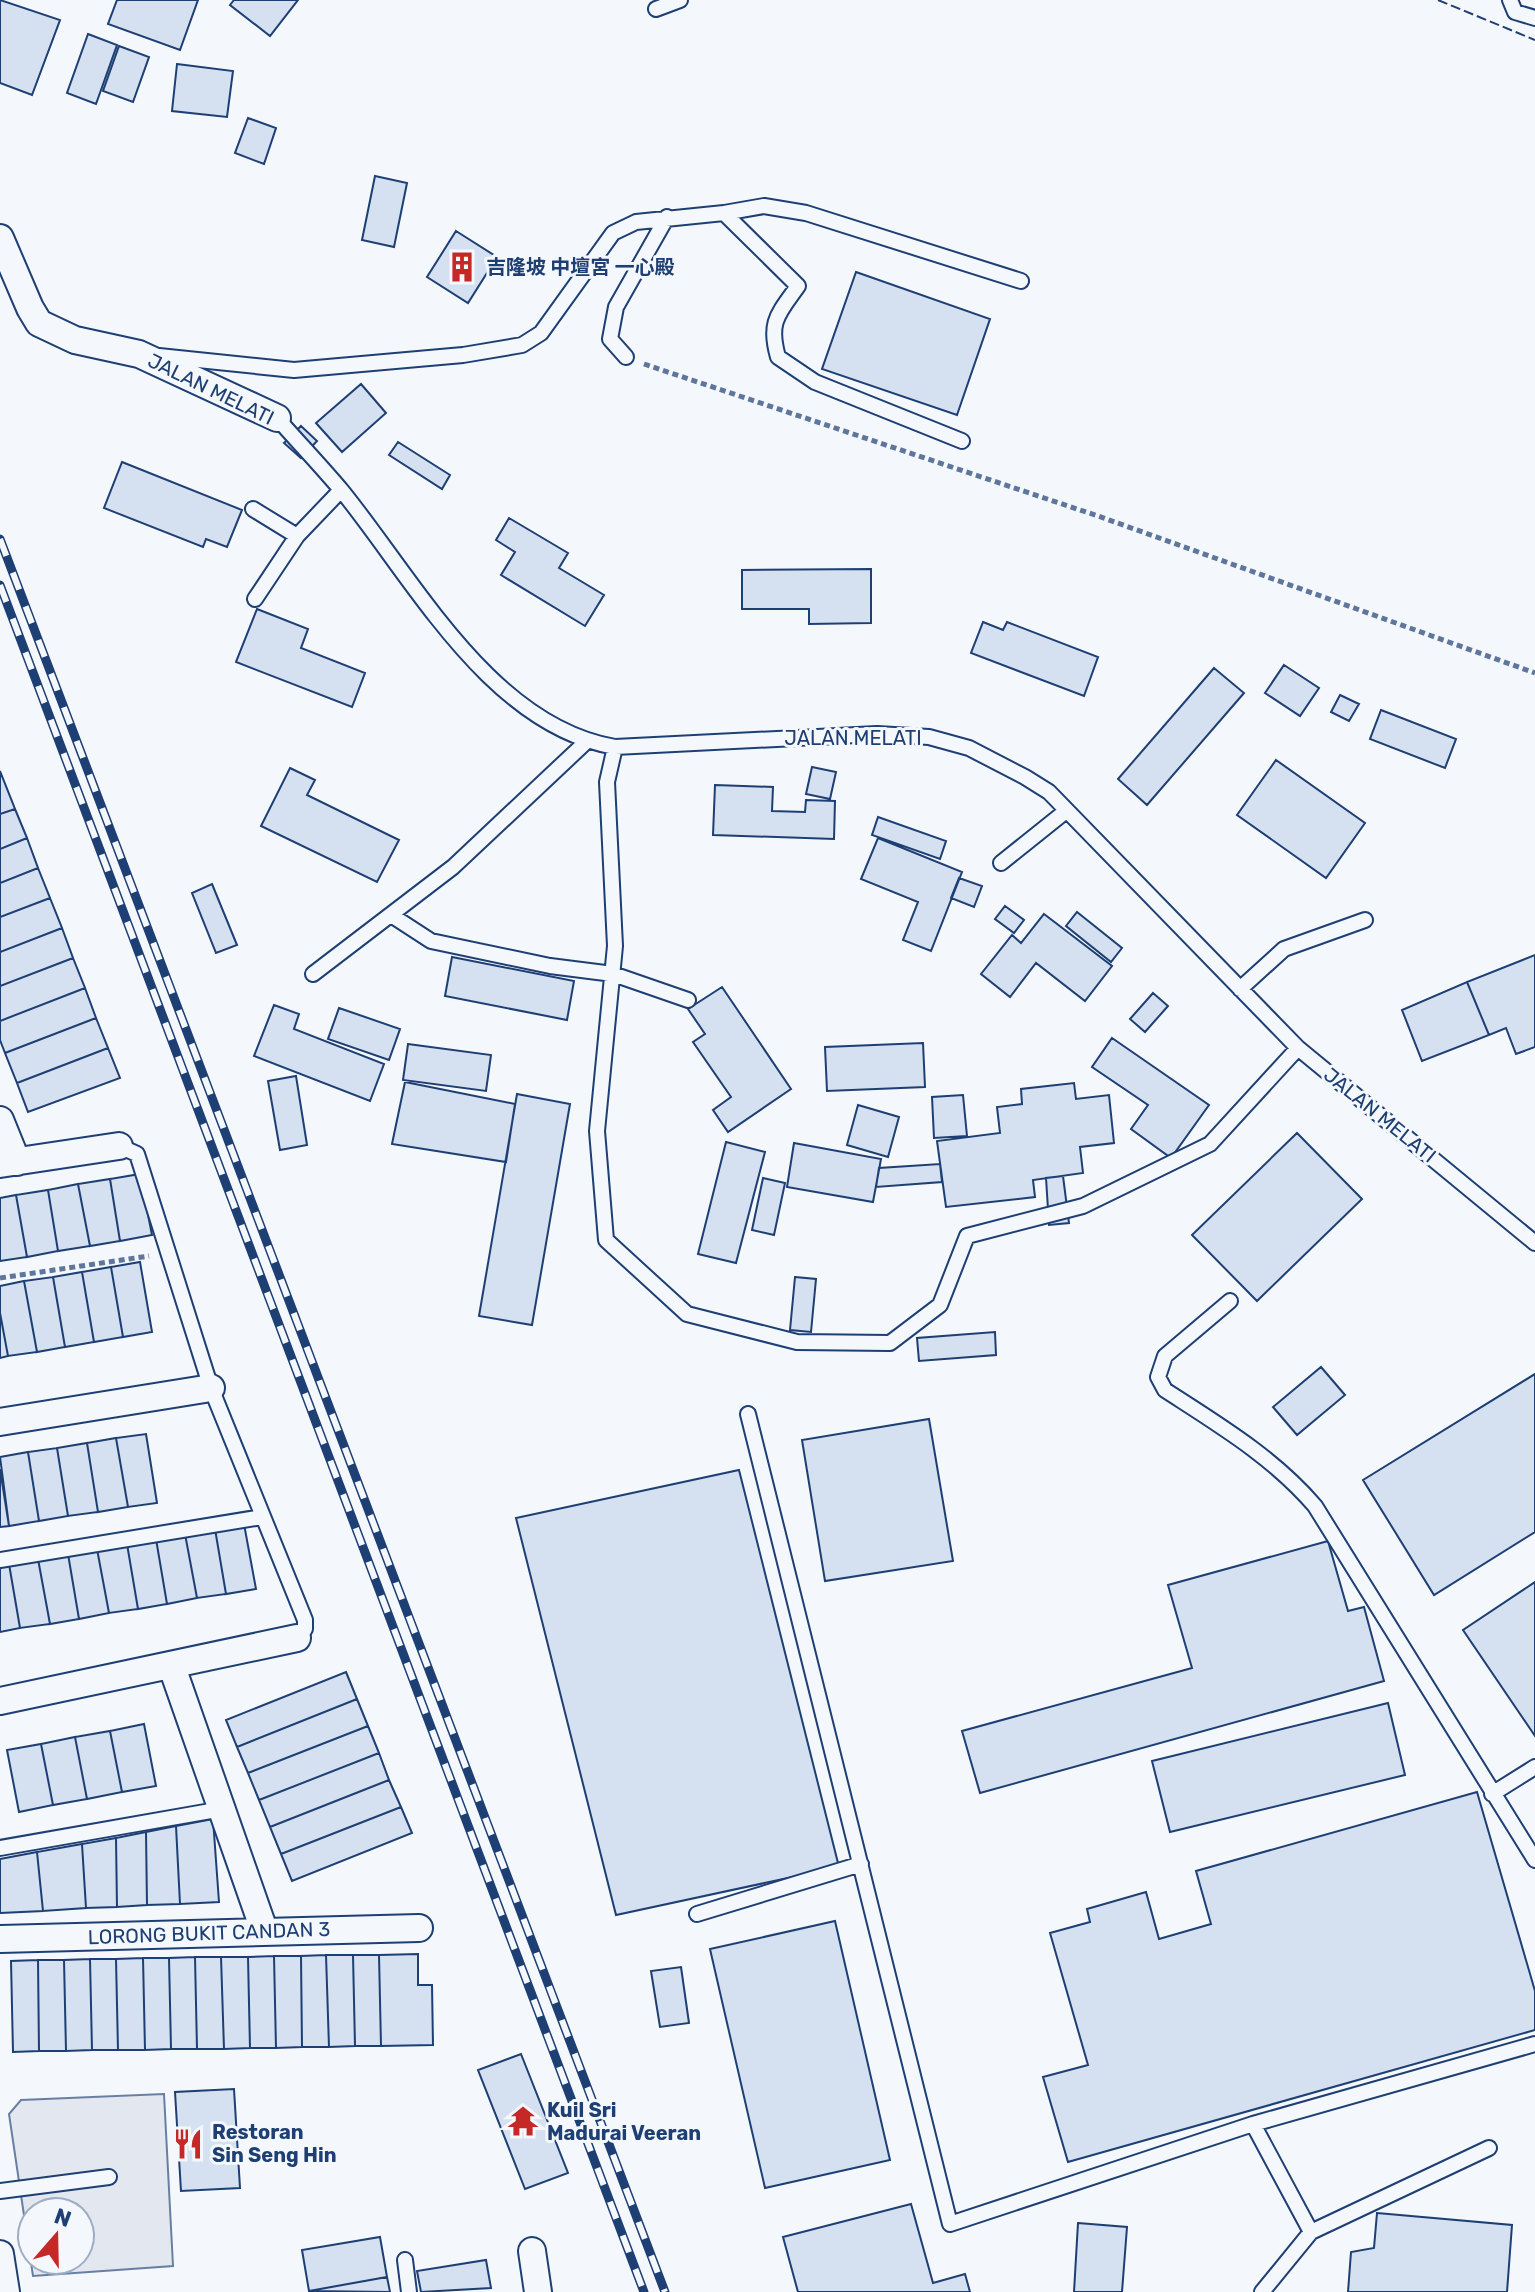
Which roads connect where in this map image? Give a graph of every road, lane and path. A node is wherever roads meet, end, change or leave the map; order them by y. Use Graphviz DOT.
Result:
graph roads {
  1 [pos="680,0"];
  2 [pos="1510,0"];
  3 [pos="656,9"];
  4 [pos="1535,18"];
  5 [pos="724,213"];
  6 [pos="667,217"];
  7 [pos="0,238"];
  8 [pos="1021,281"];
  9 [pos="139,354"];
  10 [pos="626,357"];
  11 [pos="277,418"];
  12 [pos="962,441"];
  13 [pos="341,490"];
  14 [pos="253,509"];
  15 [pos="297,536"];
  16 [pos="255,599"];
  17 [pos="1535,673"];
  18 [pos="586,742"];
  19 [pos="615,747"];
  20 [pos="1066,811"];
  21 [pos="1001,863"];
  22 [pos="391,915"];
  23 [pos="1365,920"];
  24 [pos="313,974"];
  25 [pos="613,974"];
  26 [pos="1240,989"];
  27 [pos="688,1000"];
  28 [pos="1298,1048"];
  29 [pos="0,1120"];
  30 [pos="119,1146"];
  31 [pos="8,1163"];
  32 [pos="1535,1243"];
  33 [pos="169,1253"];
  34 [pos="0,1278"];
  35 [pos="1230,1301"];
  36 [pos="211,1388"];
  37 [pos="748,1414"];
  38 [pos="0,1422"];
  39 [pos="262,1517"];
  40 [pos="0,1560"];
  41 [pos="297,1638"];
  42 [pos="172,1667"];
  43 [pos="0,1701"];
  44 [pos="1535,1767"];
  45 [pos="1492,1794"];
  46 [pos="222,1809"];
  47 [pos="0,1848"];
  48 [pos="1535,1860"];
  49 [pos="861,1864"];
  50 [pos="697,1914"];
  51 [pos="419,1928"];
  52 [pos="264,1930"];
  53 [pos="0,1939"];
  54 [pos="1535,2044"];
  55 [pos="1253,2124"];
  56 [pos="1489,2148"];
  57 [pos="109,2177"];
  58 [pos="0,2191"];
  59 [pos="1311,2232"];
  60 [pos="532,2251"];
  61 [pos="0,2254"];
  62 [pos="405,2260"];
  63 [pos="6,2292"];
  64 [pos="409,2292"];
  65 [pos="538,2292"];
  66 [pos="1262,2292"];
  1 -- 3 [label="lane"];
  2 -- 4 [label="lane"];
  5 -- 6 [label="lane"];
  5 -- 8 [label="lane"];
  5 -- 12 [label="lane"];
  6 -- 9 [label="lane"];
  6 -- 10 [label="lane"];
  7 -- 9 [label="street, JALAN MELATI"];
  9 -- 11 [label="street, JALAN MELATI"];
  10 -- 17 [label="path"];
  11 -- 13 [label="lane, JALAN MELATI"];
  13 -- 15 [label="lane"];
  13 -- 18 [label="lane, JALAN MELATI"];
  14 -- 15 [label="lane"];
  15 -- 16 [label="lane"];
  18 -- 19 [label="lane, JALAN MELATI"];
  18 -- 22 [label="lane"];
  19 -- 20 [label="lane, JALAN MELATI"];
  19 -- 25 [label="lane"];
  20 -- 21 [label="lane"];
  20 -- 26 [label="lane, JALAN MELATI"];
  22 -- 24 [label="lane"];
  22 -- 25 [label="lane"];
  23 -- 26 [label="lane"];
  25 -- 27 [label="lane"];
  25 -- 28 [label="lane"];
  26 -- 28 [label="lane, JALAN MELATI"];
  28 -- 32 [label="lane, JALAN MELATI"];
  29 -- 31 [label="street"];
  30 -- 31 [label="street"];
  30 -- 33 [label="lane"];
  33 -- 34 [label="path"];
  33 -- 36 [label="lane"];
  35 -- 45 [label="lane"];
  36 -- 38 [label="street"];
  36 -- 39 [label="lane"];
  37 -- 49 [label="lane"];
  39 -- 40 [label="lane"];
  39 -- 41 [label="lane"];
  41 -- 42 [label="street"];
  42 -- 43 [label="street"];
  42 -- 46 [label="street"];
  44 -- 45 [label="lane"];
  45 -- 48 [label="lane"];
  46 -- 47 [label="lane"];
  46 -- 52 [label="street"];
  49 -- 50 [label="lane"];
  49 -- 55 [label="lane"];
  51 -- 52 [label="street, LORONG BUKIT CANDAN 3"];
  52 -- 53 [label="street, LORONG BUKIT CANDAN 3"];
  54 -- 55 [label="lane"];
  55 -- 59 [label="lane"];
  56 -- 59 [label="lane"];
  57 -- 58 [label="lane"];
  59 -- 66 [label="lane"];
  60 -- 65 [label="street"];
  61 -- 63 [label="street"];
  62 -- 64 [label="lane"];
}
